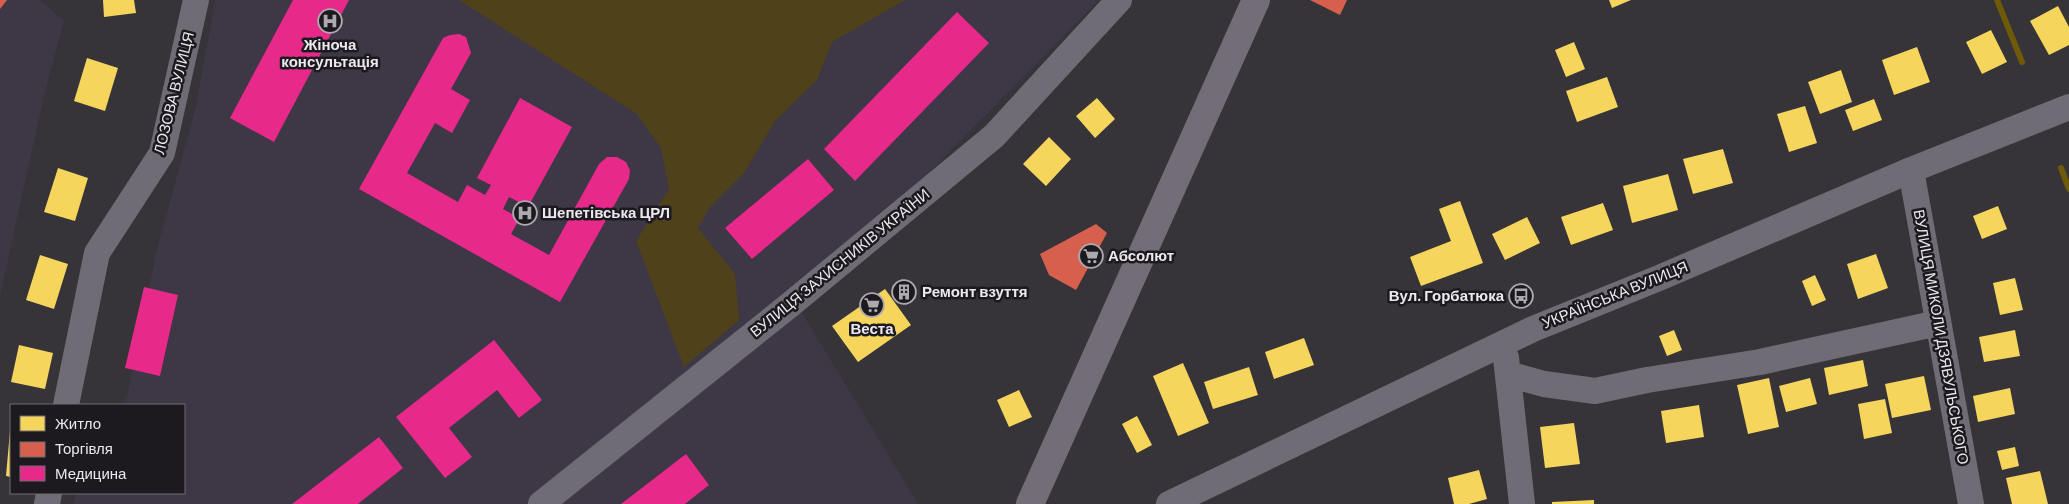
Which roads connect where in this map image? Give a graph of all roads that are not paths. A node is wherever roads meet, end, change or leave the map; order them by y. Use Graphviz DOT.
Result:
graph roads {
  1 [pos="196,0"];
  2 [pos="1119,0"];
  3 [pos="1256,0"];
  4 [pos="2069,107"];
  5 [pos="1911,170"];
  6 [pos="1938,323"];
  7 [pos="1503,342"];
  8 [pos="1508,374"];
  9 [pos="66,404"];
  10 [pos="541,504"];
  11 [pos="1030,504"];
  12 [pos="1169,504"];
  13 [pos="1522,504"];
  14 [pos="1971,504"];
  1 -- 9 [label="street, ЛОЗОВА ВУЛИЦЯ"];
  2 -- 10 [label="street, ВУЛИЦЯ ЗАХИСНИКІВ УКРАЇНИ"];
  3 -- 11 [label="main road"];
  4 -- 5 [label="street, УКРАЇНСЬКА ВУЛИЦЯ"];
  5 -- 6 [label="street, ВУЛИЦЯ МИКОЛИ ДЗЯВУЛЬСЬКОГО"];
  5 -- 7 [label="street, УКРАЇНСЬКА ВУЛИЦЯ"];
  6 -- 8 [label="street"];
  6 -- 14 [label="street, ВУЛИЦЯ МИКОЛИ ДЗЯВУЛЬСЬКОГО"];
  7 -- 8 [label="street"];
  7 -- 12 [label="street, УКРАЇНСЬКА ВУЛИЦЯ"];
  8 -- 13 [label="street"];
}
